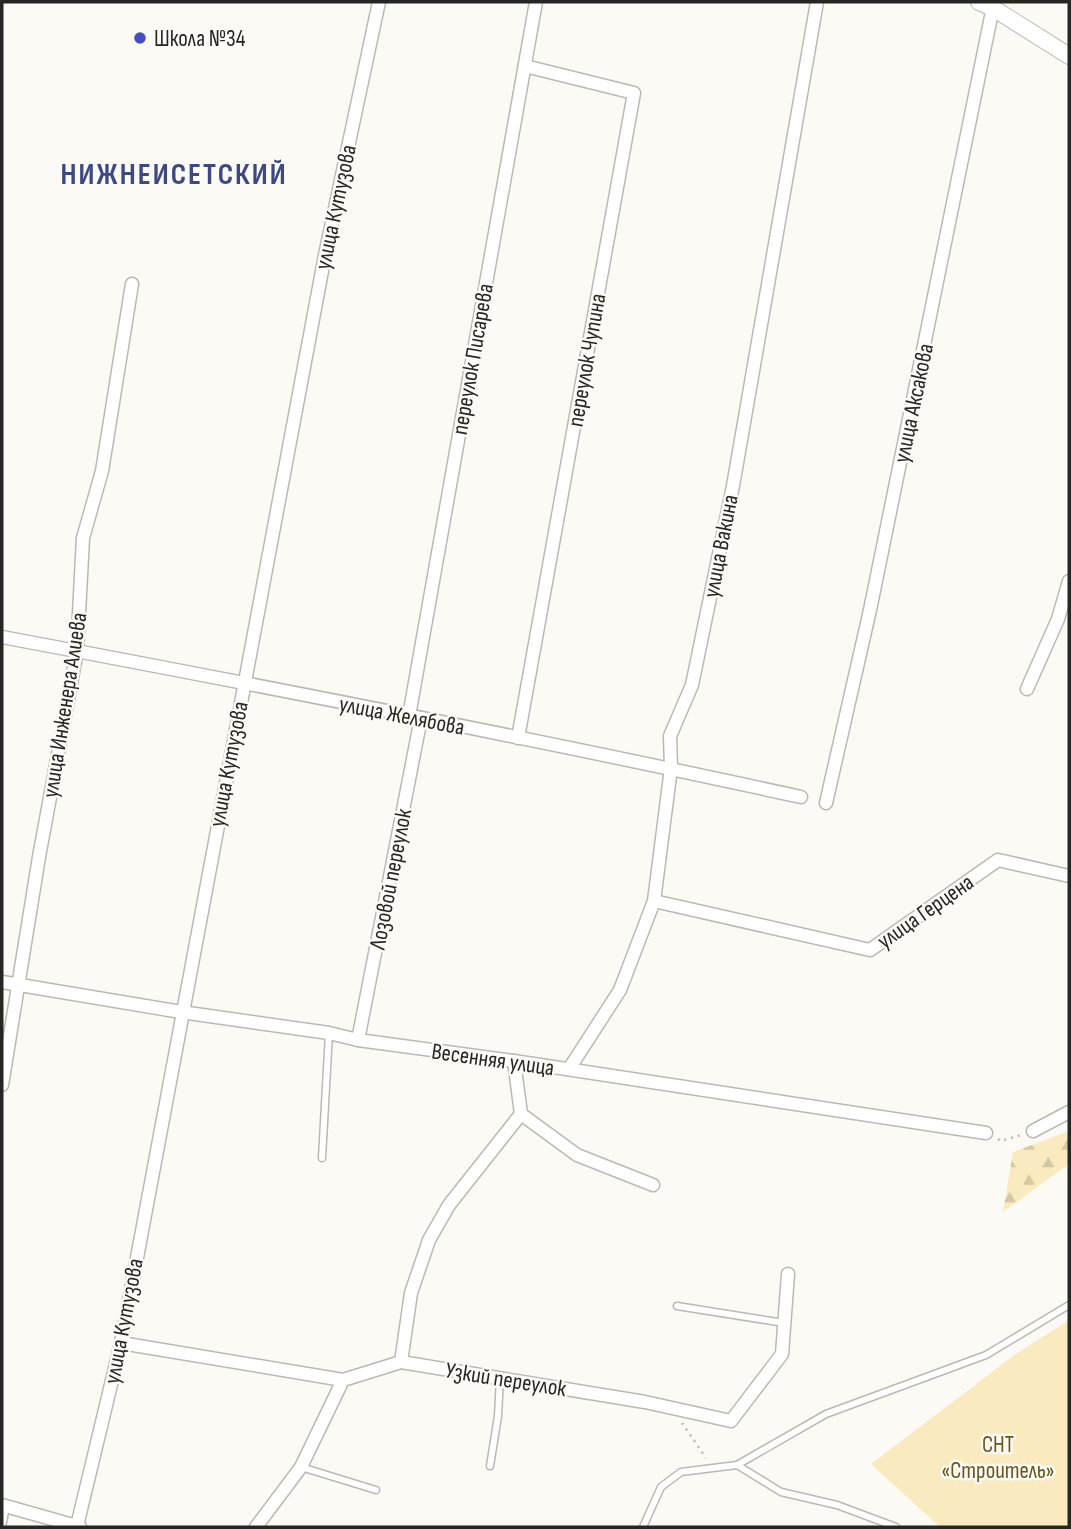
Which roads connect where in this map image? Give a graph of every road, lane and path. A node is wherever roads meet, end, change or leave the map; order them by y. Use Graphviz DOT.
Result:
graph roads {
  1 [pos="379,2"];
  2 [pos="536,2"];
  3 [pos="817,2"];
  4 [pos="989,4"];
  5 [pos="1069,56"];
  6 [pos="524,66"];
  7 [pos="132,284"];
  8 [pos="1069,580"];
  9 [pos="2,637"];
  10 [pos="77,651"];
  11 [pos="244,684"];
  12 [pos="1027,689"];
  13 [pos="415,717"];
  14 [pos="519,738"];
  15 [pos="671,768"];
  16 [pos="802,797"];
  17 [pos="826,803"];
  18 [pos="1069,876"];
  19 [pos="654,901"];
  20 [pos="2,982"];
  21 [pos="18,985"];
  22 [pos="181,1012"];
  23 [pos="330,1033"];
  24 [pos="358,1040"];
  25 [pos="514,1061"];
  26 [pos="569,1069"];
  27 [pos="2,1085"];
  28 [pos="1069,1112"];
  29 [pos="521,1114"];
  30 [pos="1033,1131"];
  31 [pos="986,1133"];
  32 [pos="323,1158"];
  33 [pos="653,1185"];
  34 [pos="788,1274"];
  35 [pos="1069,1305"];
  36 [pos="677,1306"];
  37 [pos="785,1323"];
  38 [pos="121,1343"];
  39 [pos="401,1362"];
  40 [pos="500,1378"];
  41 [pos="343,1380"];
  42 [pos="673,1408"];
  43 [pos="737,1465"];
  44 [pos="490,1466"];
  45 [pos="301,1467"];
  46 [pos="712,1467"];
  47 [pos="376,1490"];
  48 [pos="4,1506"];
  49 [pos="2,1527"];
  50 [pos="78,1527"];
  51 [pos="256,1527"];
  52 [pos="643,1527"];
  53 [pos="897,1527"];
  1 -- 11 [label="street, улица Кутузова"];
  2 -- 6 [label="street, переулок Писарева"];
  3 -- 15 [label="street, улица Вакина"];
  4 -- 5 [label="street"];
  4 -- 17 [label="street, улица Аксакова"];
  6 -- 13 [label="street, переулок Писарева"];
  6 -- 14 [label="street, переулок Чупина"];
  7 -- 10 [label="street, улица Инженера Алиева"];
  8 -- 12 [label="street"];
  9 -- 10 [label="street, улица Желябова"];
  10 -- 11 [label="street, улица Желябова"];
  10 -- 21 [label="street, улица Инженера Алиева"];
  11 -- 13 [label="street, улица Желябова"];
  11 -- 22 [label="street, улица Кутузова"];
  13 -- 14 [label="street, улица Желябова"];
  13 -- 24 [label="street, Лозовой переулок"];
  14 -- 15 [label="street, улица Желябова"];
  15 -- 16 [label="street, улица Желябова"];
  15 -- 19 [label="street, улица Вакина"];
  18 -- 19 [label="street, улица Герцена"];
  19 -- 26 [label="street, улица Вакина"];
  20 -- 21 [label="street, Весенняя улица"];
  21 -- 22 [label="street, Весенняя улица"];
  21 -- 27 [label="street, улица Инженера Алиева"];
  22 -- 23 [label="street, Весенняя улица"];
  22 -- 38 [label="street, улица Кутузова"];
  23 -- 24 [label="street, Весенняя улица"];
  23 -- 32 [label="lane"];
  24 -- 25 [label="street, Весенняя улица"];
  25 -- 26 [label="street, Весенняя улица"];
  25 -- 29 [label="street"];
  26 -- 31 [label="street, Весенняя улица"];
  28 -- 30 [label="street"];
  29 -- 33 [label="street"];
  29 -- 39 [label="street"];
  30 -- 31 [label="path"];
  34 -- 37 [label="street, Узкий переулок"];
  35 -- 43 [label="lane"];
  36 -- 37 [label="lane"];
  37 -- 42 [label="street, Узкий переулок"];
  38 -- 41 [label="street, Узкий переулок"];
  38 -- 50 [label="street, улица Кутузова"];
  39 -- 40 [label="street, Узкий переулок"];
  39 -- 41 [label="street, Узкий переулок"];
  40 -- 42 [label="street, Узкий переулок"];
  40 -- 44 [label="lane"];
  41 -- 45 [label="street"];
  42 -- 46 [label="path"];
  43 -- 46 [label="lane"];
  43 -- 53 [label="lane"];
  45 -- 47 [label="lane"];
  45 -- 51 [label="street"];
  46 -- 52 [label="lane"];
  48 -- 49 [label="lane"];
  48 -- 50 [label="street"];
}
